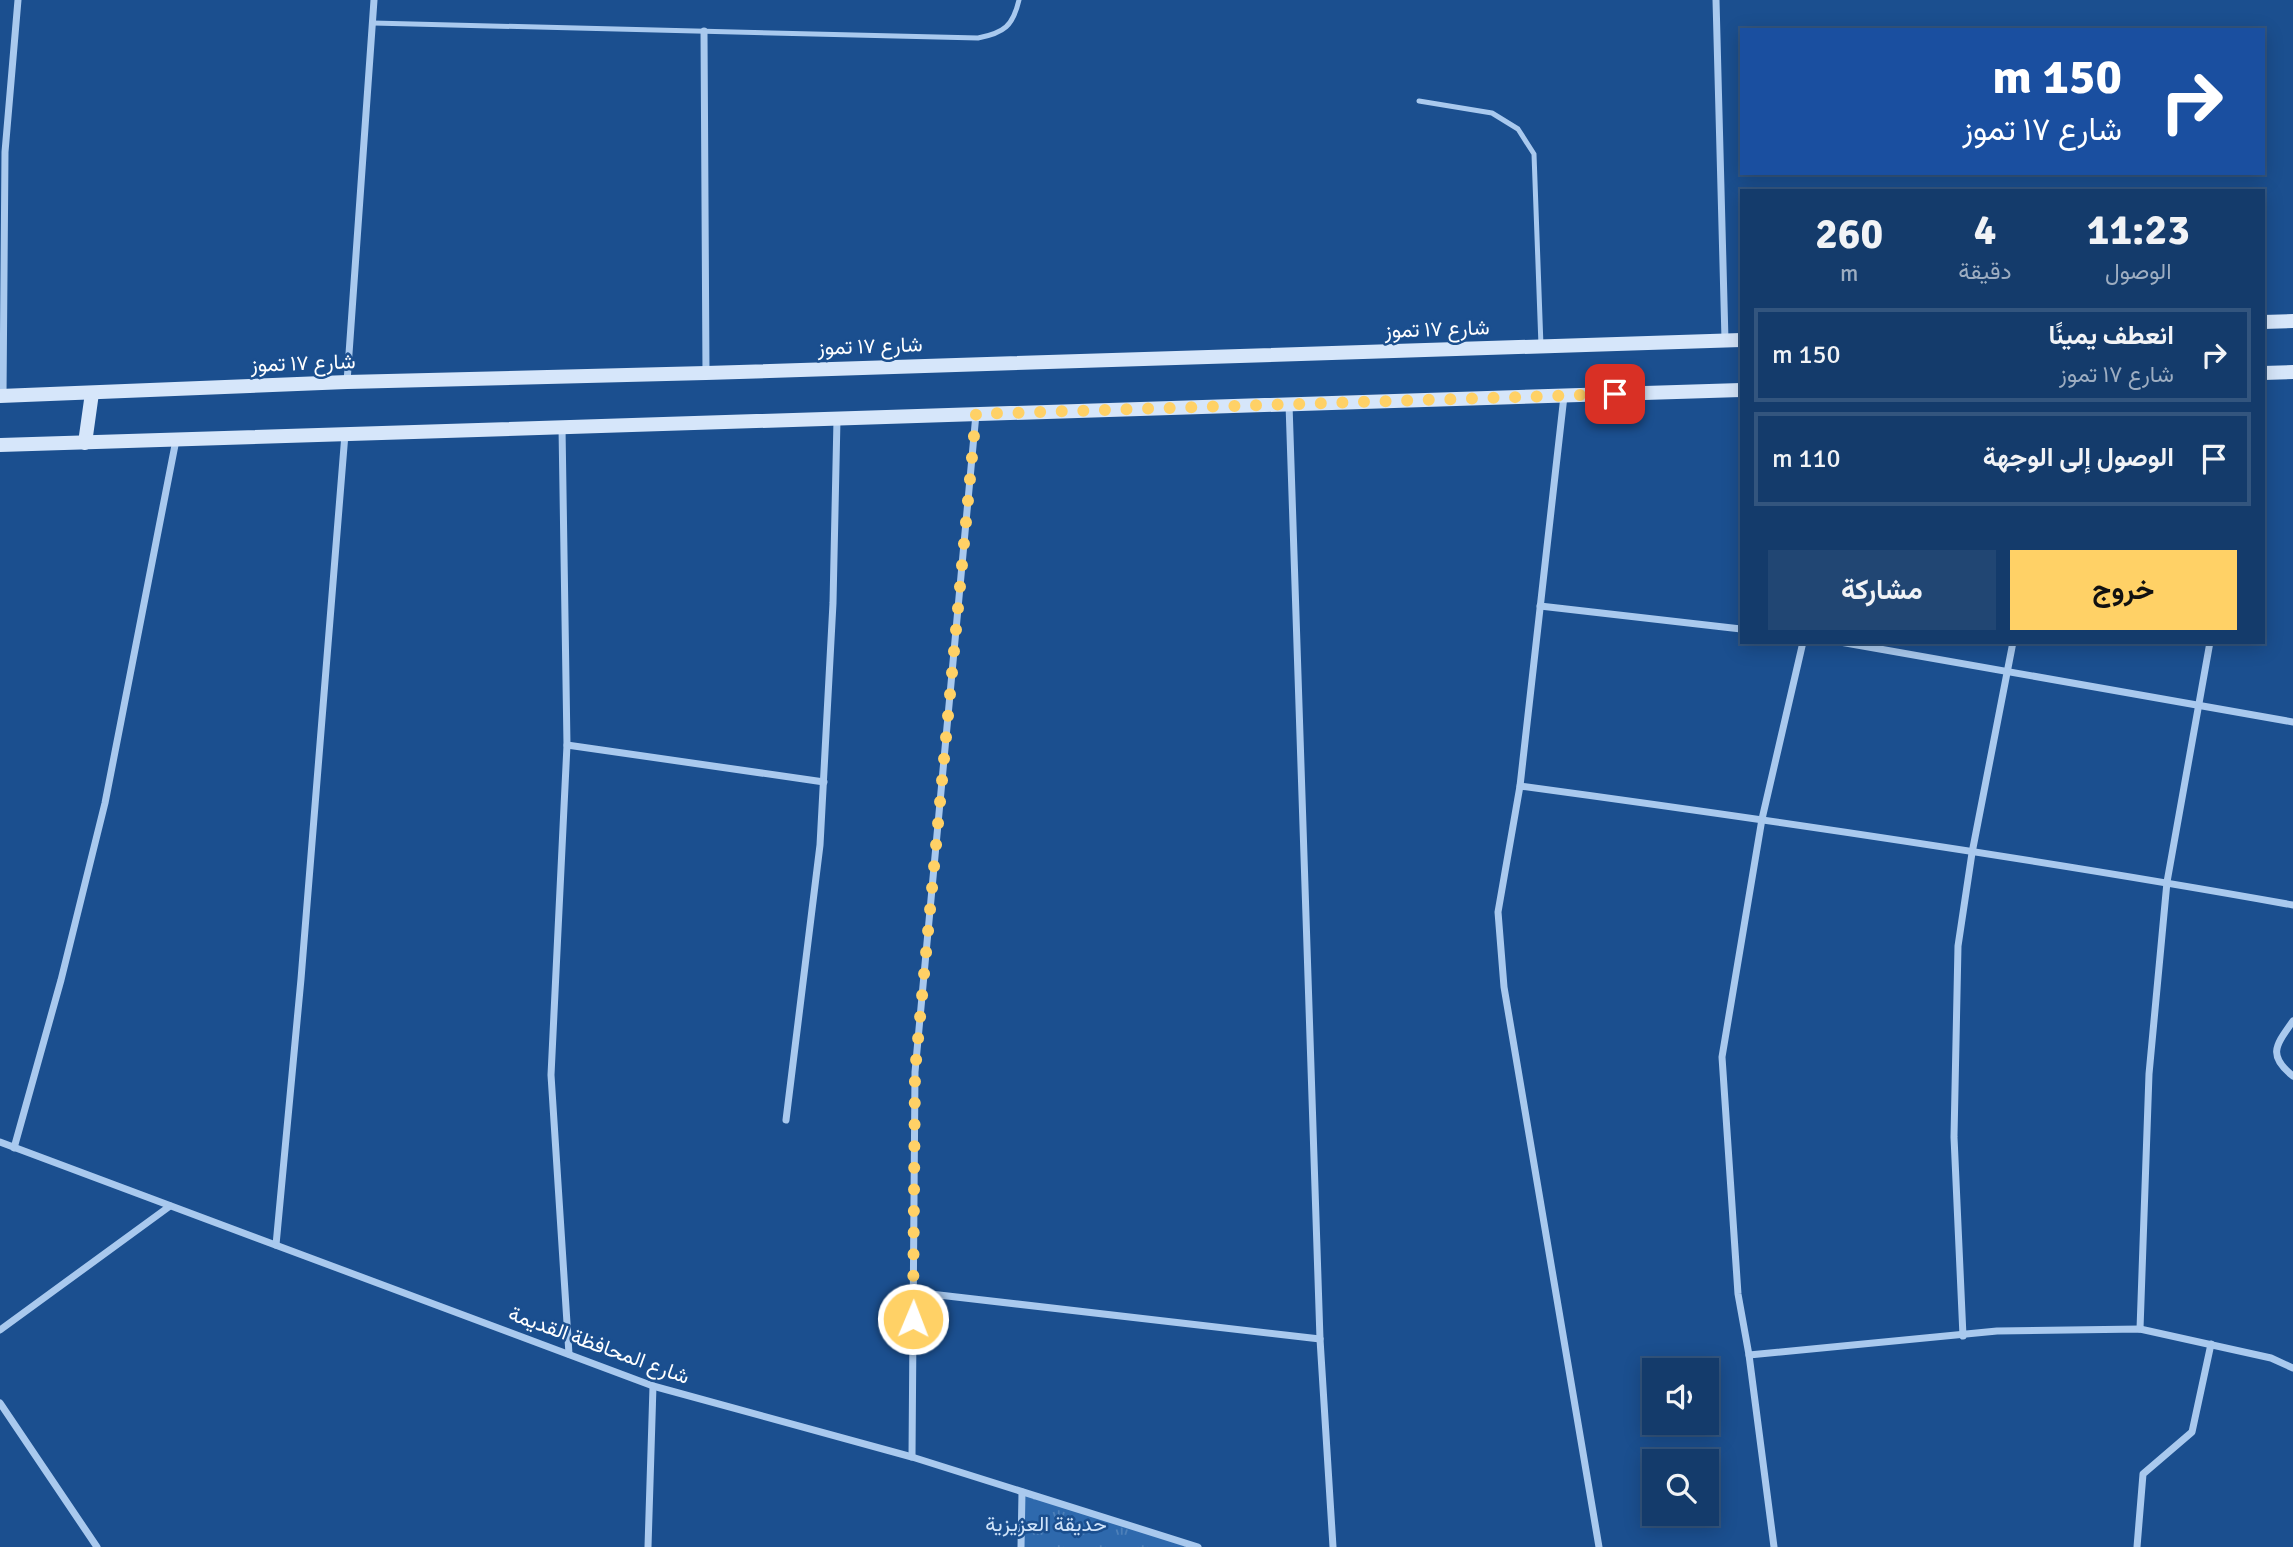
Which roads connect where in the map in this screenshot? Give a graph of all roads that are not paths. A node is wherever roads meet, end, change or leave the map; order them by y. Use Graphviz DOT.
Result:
graph roads {
  1 [pos="18,0"];
  2 [pos="374,0"];
  3 [pos="1019,0"];
  4 [pos="1716,0"];
  5 [pos="373,23"];
  6 [pos="704,31"];
  7 [pos="1419,101"];
  8 [pos="2293,321"];
  9 [pos="2265,322"];
  10 [pos="1725,340"];
  11 [pos="1740,340"];
  12 [pos="1541,346"];
  13 [pos="2293,372"];
  14 [pos="706,373"];
  15 [pos="2265,373"];
  16 [pos="347,382"];
  17 [pos="1740,390"];
  18 [pos="92,393"];
  19 [pos="1564,395"];
  20 [pos="2,396"];
  21 [pos="1289,404"];
  22 [pos="976,414"];
  23 [pos="837,419"];
  24 [pos="562,427"];
  25 [pos="345,434"];
  26 [pos="176,439"];
  27 [pos="85,443"];
  28 [pos="0,445"];
  29 [pos="1540,606"];
  30 [pos="1740,629"];
  31 [pos="1803,644"];
  32 [pos="1851,644"];
  33 [pos="2013,644"];
  34 [pos="2210,644"];
  35 [pos="2006,671"];
  36 [pos="2198,705"];
  37 [pos="2293,722"];
  38 [pos="567,745"];
  39 [pos="824,782"];
  40 [pos="1520,786"];
  41 [pos="1762,819"];
  42 [pos="1972,852"];
  43 [pos="2167,882"];
  44 [pos="2293,905"];
  45 [pos="2293,1021"];
  46 [pos="2293,1076"];
  47 [pos="786,1121"];
  48 [pos="0,1142"];
  49 [pos="14,1148"];
  50 [pos="170,1206"];
  51 [pos="276,1245"];
  52 [pos="913,1292"];
  53 [pos="2140,1329"];
  54 [pos="0,1330"];
  55 [pos="1963,1336"];
  56 [pos="1320,1339"];
  57 [pos="2211,1345"];
  58 [pos="569,1354"];
  59 [pos="1749,1355"];
  60 [pos="2293,1368"];
  61 [pos="653,1386"];
  62 [pos="0,1403"];
  63 [pos="912,1457"];
  64 [pos="1022,1492"];
  65 [pos="97,1547"];
  66 [pos="648,1547"];
  67 [pos="1021,1547"];
  68 [pos="1198,1547"];
  69 [pos="1333,1547"];
  70 [pos="1599,1547"];
  71 [pos="1774,1547"];
  72 [pos="2137,1547"];
  1 -- 20 [label="street"];
  2 -- 5 [label="street"];
  3 -- 6 [label="lane"];
  4 -- 10 [label="street"];
  5 -- 6 [label="lane"];
  5 -- 16 [label="street"];
  6 -- 14 [label="street"];
  7 -- 12 [label="lane"];
  8 -- 9 [label="main road"];
  10 -- 11 [label="main road, شارع ١٧ تموز"];
  10 -- 12 [label="main road, شارع ١٧ تموز"];
  12 -- 14 [label="main road, شارع ١٧ تموز"];
  13 -- 15 [label="main road"];
  14 -- 16 [label="main road, شارع ١٧ تموز"];
  16 -- 18 [label="main road, شارع ١٧ تموز"];
  17 -- 19 [label="main road"];
  18 -- 20 [label="main road, شارع ١٧ تموز"];
  18 -- 27 [label="main road"];
  19 -- 21 [label="main road"];
  19 -- 29 [label="street"];
  21 -- 22 [label="main road"];
  21 -- 56 [label="street"];
  22 -- 23 [label="main road"];
  22 -- 52 [label="street"];
  23 -- 24 [label="main road"];
  23 -- 39 [label="street"];
  24 -- 25 [label="main road"];
  24 -- 38 [label="street"];
  25 -- 26 [label="main road"];
  25 -- 51 [label="street"];
  26 -- 27 [label="main road"];
  26 -- 49 [label="street"];
  27 -- 28 [label="main road"];
  29 -- 30 [label="street"];
  29 -- 40 [label="street"];
  31 -- 41 [label="street"];
  32 -- 35 [label="street"];
  33 -- 35 [label="street"];
  34 -- 36 [label="street"];
  35 -- 36 [label="street"];
  35 -- 42 [label="street"];
  36 -- 37 [label="street"];
  36 -- 43 [label="street"];
  38 -- 39 [label="street"];
  38 -- 58 [label="street"];
  39 -- 47 [label="street"];
  40 -- 41 [label="street"];
  40 -- 70 [label="street"];
  41 -- 42 [label="street"];
  41 -- 59 [label="street"];
  42 -- 43 [label="street"];
  42 -- 55 [label="street"];
  43 -- 44 [label="street"];
  43 -- 53 [label="street"];
  45 -- 46 [label="street"];
  48 -- 49 [label="street, شارع المحافظة القديمة"];
  49 -- 50 [label="street, شارع المحافظة القديمة"];
  50 -- 51 [label="street, شارع المحافظة القديمة"];
  50 -- 54 [label="street"];
  51 -- 58 [label="street, شارع المحافظة القديمة"];
  52 -- 56 [label="street"];
  52 -- 63 [label="street"];
  53 -- 55 [label="street"];
  53 -- 57 [label="street"];
  55 -- 59 [label="street"];
  56 -- 69 [label="street"];
  57 -- 60 [label="street"];
  57 -- 72 [label="street"];
  58 -- 61 [label="street, شارع المحافظة القديمة"];
  59 -- 71 [label="street"];
  61 -- 63 [label="street, شارع المحافظة القديمة"];
  61 -- 66 [label="street"];
  62 -- 65 [label="street"];
  63 -- 64 [label="street, شارع المحافظة القديمة"];
  64 -- 67 [label="street"];
  64 -- 68 [label="street, شارع المحافظة القديمة"];
}
